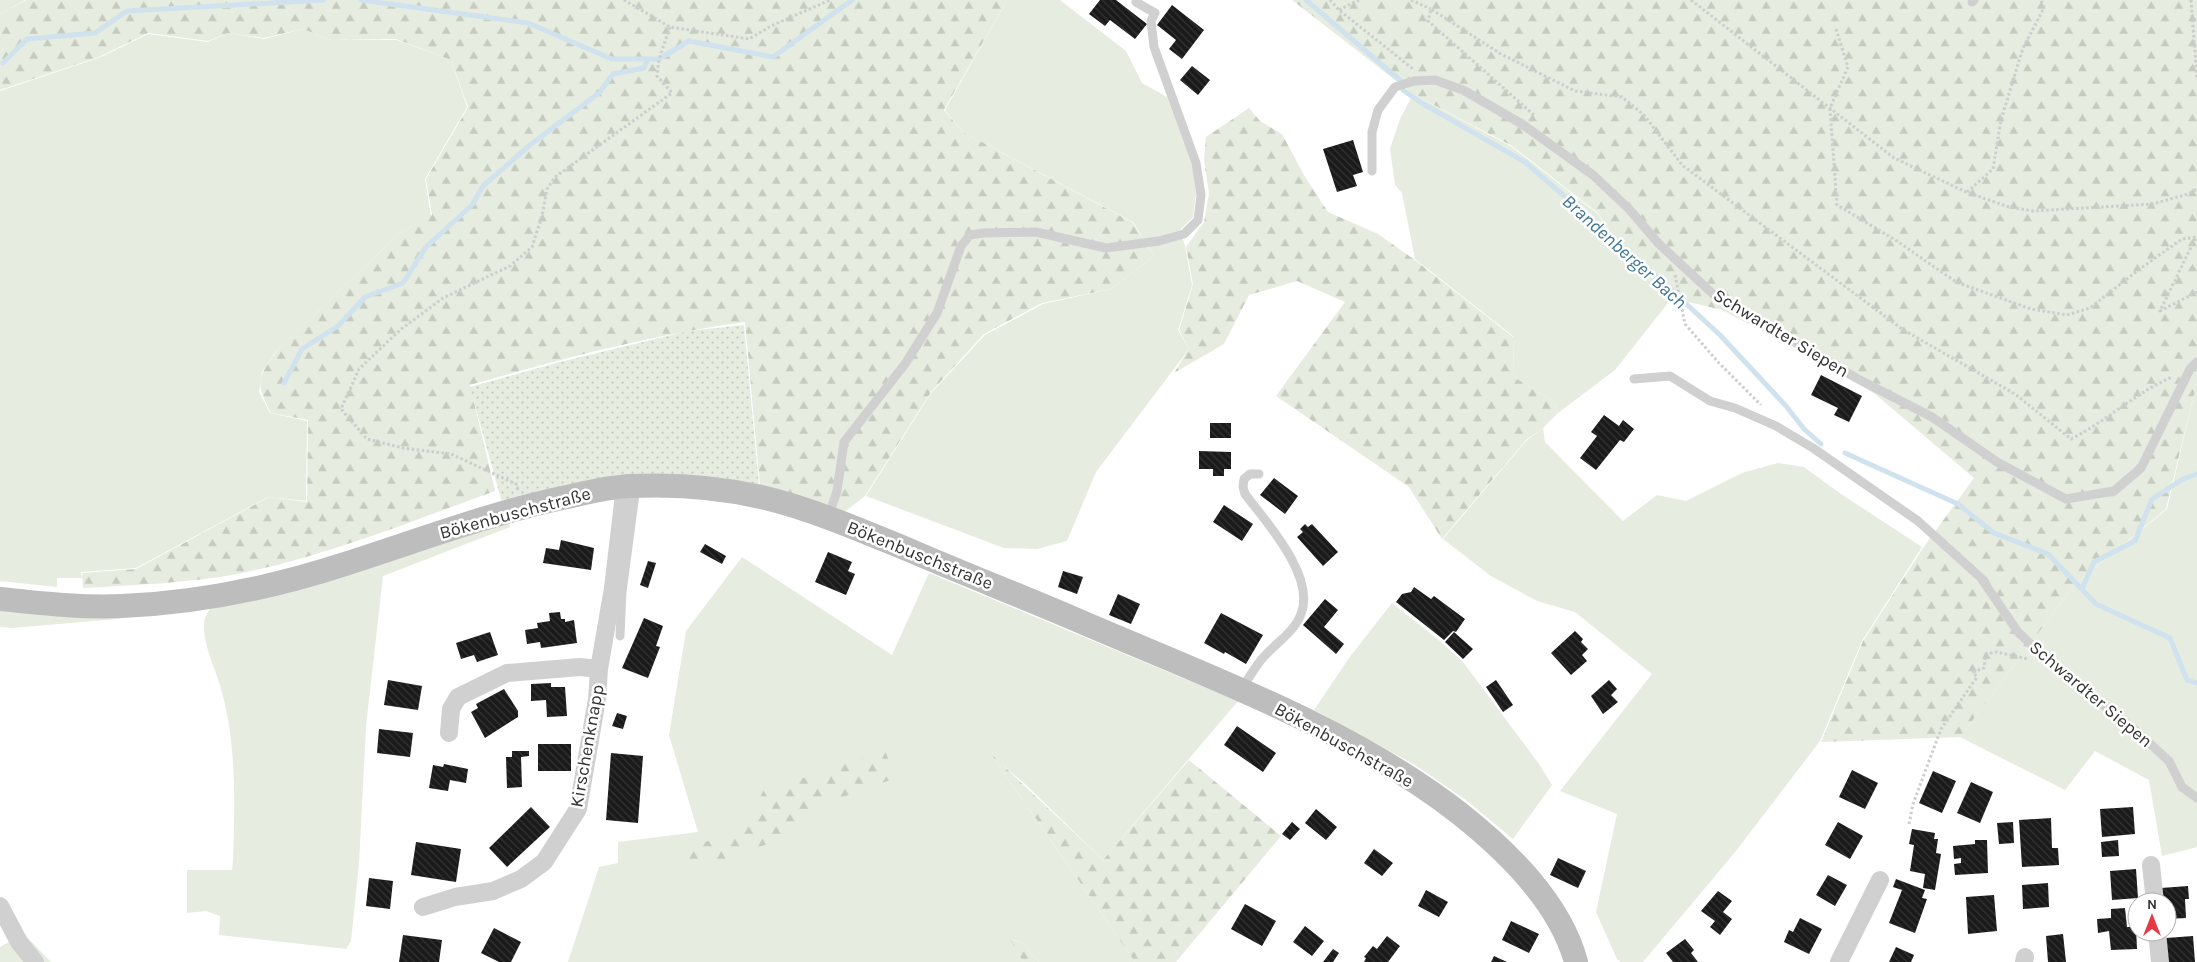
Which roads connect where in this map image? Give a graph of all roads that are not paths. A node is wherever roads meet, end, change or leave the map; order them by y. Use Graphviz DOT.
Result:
graph roads {
  1 [pos="1136,2"];
  2 [pos="1372,171"];
  3 [pos="2194,366"];
  4 [pos="1634,379"];
  5 [pos="1259,474"];
  6 [pos="630,486"];
  7 [pos="828,518"];
  8 [pos="0,600"];
  9 [pos="620,636"];
  10 [pos="599,669"];
  11 [pos="1240,691"];
  12 [pos="449,733"];
  13 [pos="2197,798"];
  14 [pos="2152,865"];
  15 [pos="1880,880"];
  16 [pos="2153,892"];
  17 [pos="0,906"];
  18 [pos="423,908"];
  19 [pos="2158,942"];
  20 [pos="35,962"];
  21 [pos="1576,962"];
  22 [pos="1839,962"];
  23 [pos="2160,962"];
  1 -- 7 [label="lane"];
  2 -- 3 [label="lane, Schwardter Siepen"];
  4 -- 13 [label="lane, Schwardter Siepen"];
  5 -- 11 [label="lane"];
  6 -- 7 [label="main road, Bökenbuschstraße"];
  6 -- 8 [label="main road, Bökenbuschstraße"];
  6 -- 9 [label="lane"];
  6 -- 10 [label="street, Kirschenknapp"];
  7 -- 11 [label="main road, Bökenbuschstraße"];
  10 -- 12 [label="street, Kirschenknapp"];
  10 -- 18 [label="street, Kirschenknapp"];
  11 -- 21 [label="main road, Bökenbuschstraße"];
  14 -- 16 [label="street"];
  15 -- 22 [label="street"];
  17 -- 20 [label="street"];
  19 -- 23 [label="street"];
}
